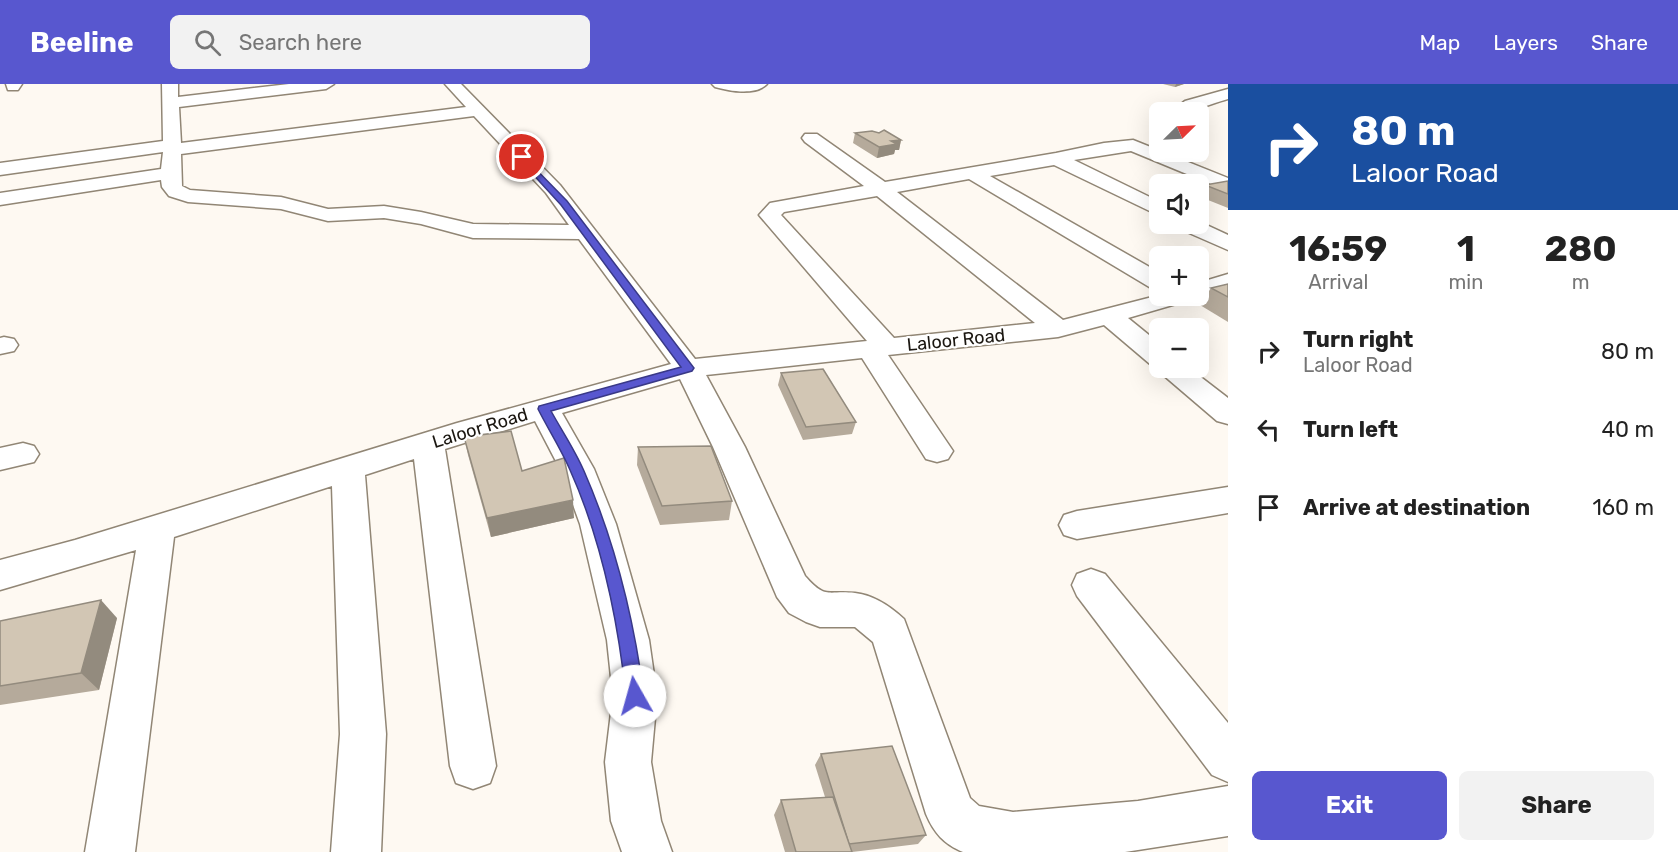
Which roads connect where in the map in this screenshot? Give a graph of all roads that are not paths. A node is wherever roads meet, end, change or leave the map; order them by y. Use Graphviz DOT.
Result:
graph roads {
  1 [pos="326,84"];
  2 [pos="720,84"];
  3 [pos="759,84"];
  4 [pos="450,89"];
  5 [pos="170,94"];
  6 [pos="1228,94"];
  7 [pos="1198,102"];
  8 [pos="479,110"];
  9 [pos="1149,134"];
  10 [pos="174,137"];
  11 [pos="811,138"];
  12 [pos="1133,145"];
  13 [pos="1056,159"];
  14 [pos="0,169"];
  15 [pos="170,173"];
  16 [pos="972,173"];
  17 [pos="1228,185"];
  18 [pos="881,189"];
  19 [pos="0,199"];
  20 [pos="1149,205"];
  21 [pos="586,232"];
  22 [pos="1209,234"];
  23 [pos="1228,243"];
  24 [pos="1149,277"];
  25 [pos="1228,281"];
  26 [pos="1209,287"];
  27 [pos="1149,305"];
  28 [pos="1109,316"];
  29 [pos="1058,329"];
  30 [pos="879,348"];
  31 [pos="1149,349"];
  32 [pos="688,368"];
  33 [pos="1184,378"];
  34 [pos="544,409"];
  35 [pos="1228,414"];
  36 [pos="428,443"];
  37 [pos="937,451"];
  38 [pos="348,468"];
  39 [pos="1228,500"];
  40 [pos="1077,525"];
  41 [pos="157,528"];
  42 [pos="0,575"];
  43 [pos="1091,585"];
  44 [pos="1228,759"];
  45 [pos="473,766"];
  46 [pos="1228,811"];
  47 [pos="110,852"];
  48 [pos="356,852"];
  49 [pos="647,852"];
  1 -- 5 [label="street"];
  2 -- 3 [label="street"];
  4 -- 8 [label="street"];
  5 -- 10 [label="street"];
  6 -- 7 [label="street"];
  8 -- 10 [label="street"];
  8 -- 21 [label="street"];
  9 -- 12 [label="street"];
  10 -- 14 [label="street"];
  10 -- 15 [label="street"];
  11 -- 18 [label="street"];
  12 -- 13 [label="street"];
  12 -- 17 [label="street"];
  13 -- 16 [label="street"];
  13 -- 20 [label="street"];
  15 -- 19 [label="street"];
  15 -- 21 [label="street"];
  16 -- 18 [label="street"];
  16 -- 24 [label="street"];
  18 -- 29 [label="street"];
  18 -- 30 [label="street"];
  21 -- 32 [label="street"];
  22 -- 23 [label="street"];
  25 -- 26 [label="street"];
  27 -- 28 [label="street, Laloor Road"];
  28 -- 29 [label="street, Laloor Road"];
  28 -- 31 [label="street"];
  29 -- 30 [label="street, Laloor Road"];
  30 -- 32 [label="street, Laloor Road"];
  30 -- 37 [label="street"];
  32 -- 34 [label="street, Laloor Road"];
  32 -- 46 [label="street"];
  33 -- 35 [label="street"];
  34 -- 36 [label="street, Laloor Road"];
  34 -- 49 [label="street"];
  36 -- 38 [label="street, Laloor Road"];
  36 -- 45 [label="street"];
  38 -- 41 [label="street, Laloor Road"];
  38 -- 48 [label="street"];
  39 -- 40 [label="street"];
  41 -- 42 [label="street, Laloor Road"];
  41 -- 47 [label="street"];
  43 -- 44 [label="street"];
}
